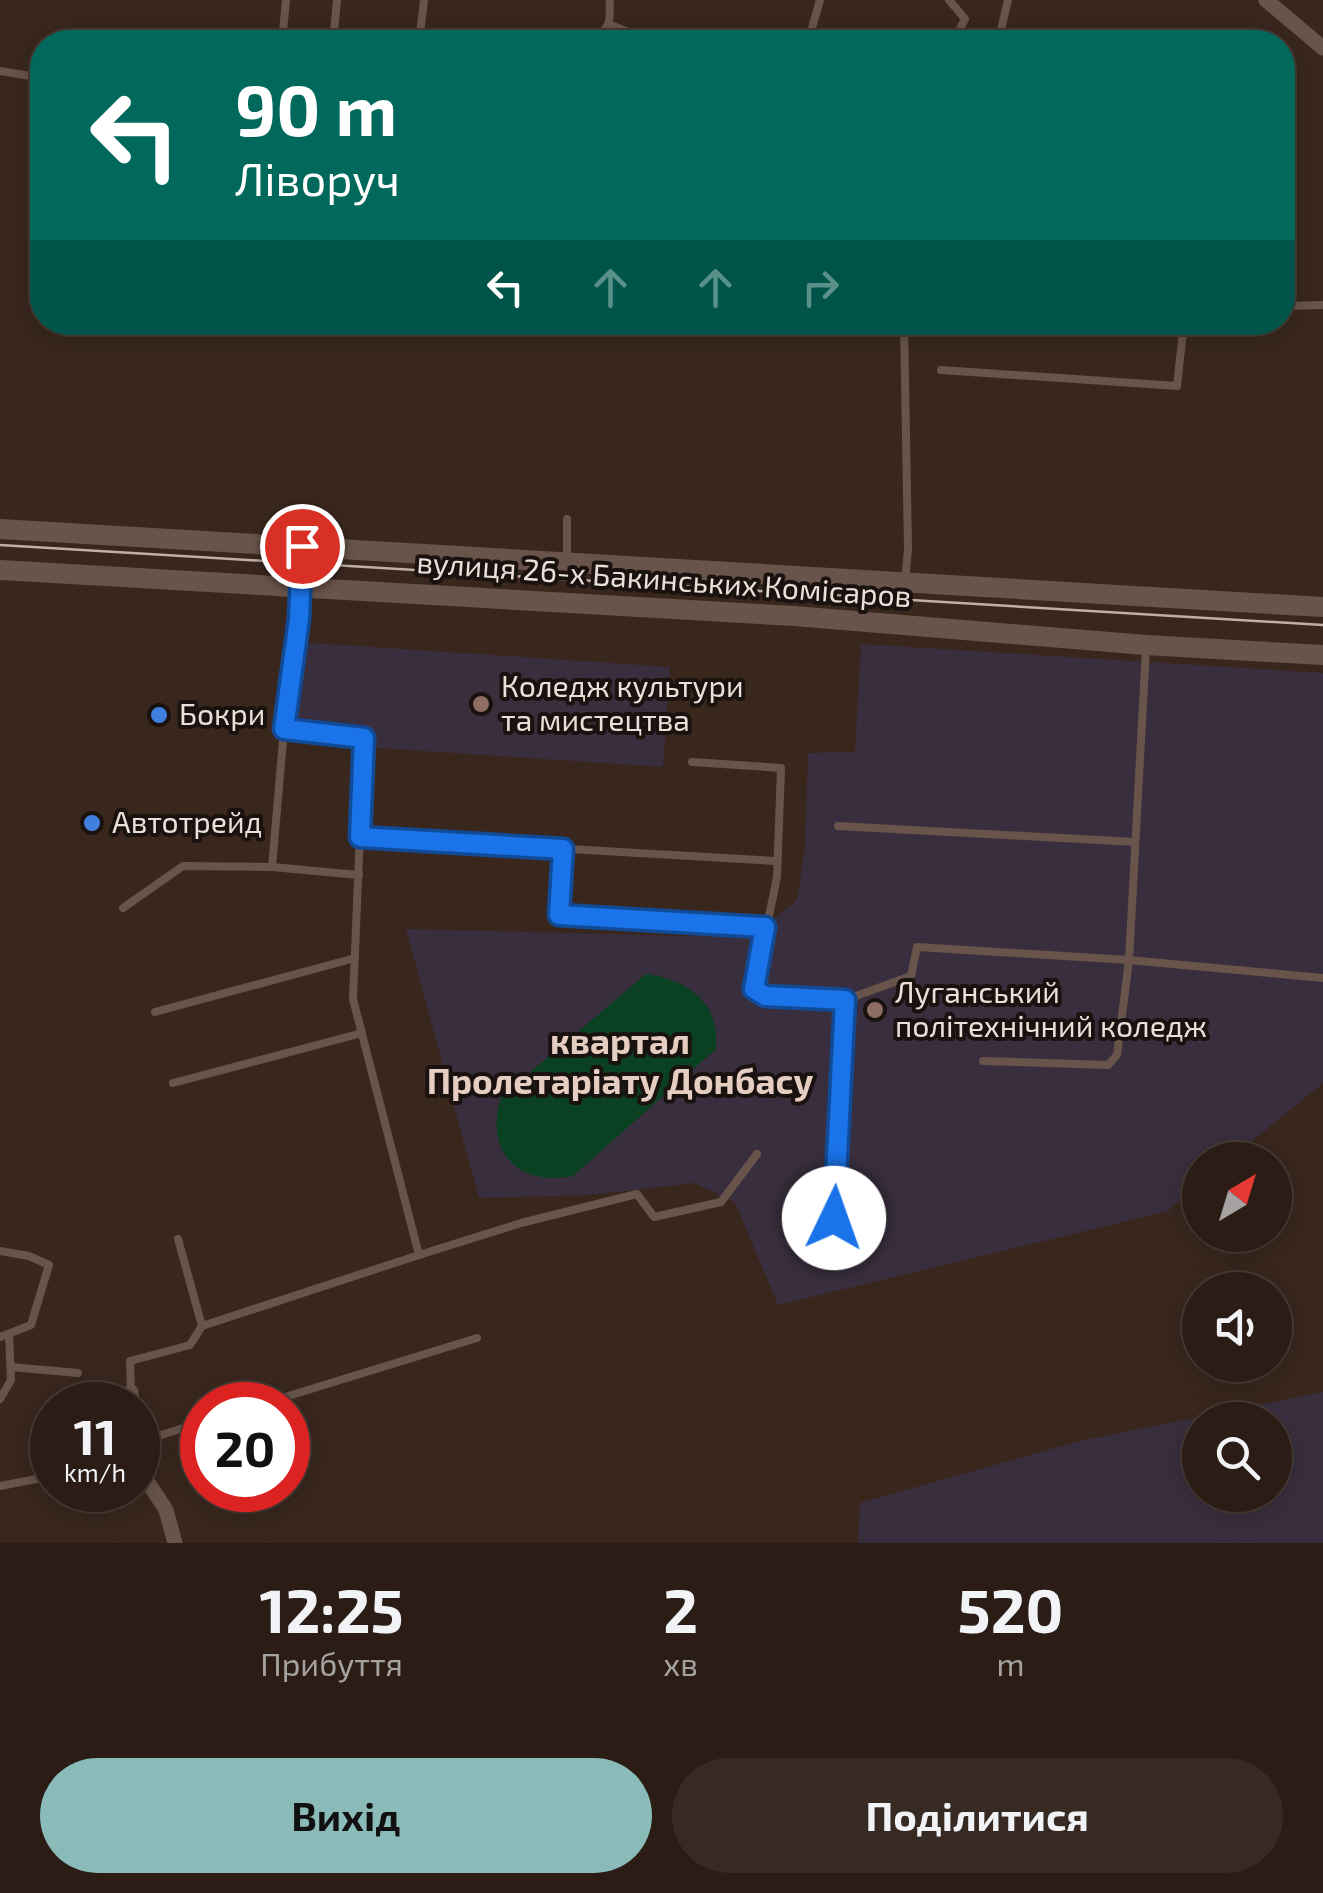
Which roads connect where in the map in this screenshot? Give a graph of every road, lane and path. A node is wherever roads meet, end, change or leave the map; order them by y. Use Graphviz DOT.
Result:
graph roads {
  1 [pos="286,0"];
  2 [pos="338,0"];
  3 [pos="424,0"];
  4 [pos="610,0"];
  5 [pos="820,0"];
  6 [pos="948,0"];
  7 [pos="1008,0"];
  8 [pos="1266,0"];
  9 [pos="608,24"];
  10 [pos="283,30"];
  11 [pos="335,30"];
  12 [pos="420,30"];
  13 [pos="603,30"];
  14 [pos="623,30"];
  15 [pos="811,30"];
  16 [pos="959,30"];
  17 [pos="1001,30"];
  18 [pos="1323,48"];
  19 [pos="0,71"];
  20 [pos="30,76"];
  21 [pos="1323,305"];
  22 [pos="1295,306"];
  23 [pos="904,335"];
  24 [pos="1183,335"];
  25 [pos="941,370"];
  26 [pos="567,519"];
  27 [pos="0,529"];
  28 [pos="302,546"];
  29 [pos="566,562"];
  30 [pos="0,570"];
  31 [pos="905,581"];
  32 [pos="300,586"];
  33 [pos="1323,607"];
  34 [pos="1146,644"];
  35 [pos="1323,654"];
  36 [pos="284,729"];
  37 [pos="692,762"];
  38 [pos="838,826"];
  39 [pos="360,837"];
  40 [pos="1135,842"];
  41 [pos="563,849"];
  42 [pos="777,861"];
  43 [pos="272,867"];
  44 [pos="359,875"];
  45 [pos="123,908"];
  46 [pos="765,927"];
  47 [pos="355,958"];
  48 [pos="1129,960"];
  49 [pos="1323,978"];
  50 [pos="845,1000"];
  51 [pos="154,1012"];
  52 [pos="362,1033"];
  53 [pos="983,1060"];
  54 [pos="173,1083"];
  55 [pos="756,1154"];
  56 [pos="834,1218"];
  57 [pos="178,1240"];
  58 [pos="0,1250"];
  59 [pos="419,1255"];
  60 [pos="202,1326"];
  61 [pos="5,1336"];
  62 [pos="477,1338"];
  63 [pos="11,1368"];
  64 [pos="78,1373"];
  65 [pos="131,1382"];
  66 [pos="310,1389"];
  67 [pos="0,1399"];
  68 [pos="30,1480"];
  69 [pos="0,1486"];
  70 [pos="160,1501"];
  71 [pos="175,1543"];
  1 -- 10 [label="lane"];
  2 -- 11 [label="lane"];
  3 -- 12 [label="lane"];
  4 -- 9 [label="lane"];
  5 -- 15 [label="lane"];
  6 -- 16 [label="lane"];
  7 -- 17 [label="lane"];
  8 -- 18 [label="street"];
  9 -- 13 [label="lane"];
  9 -- 14 [label="lane"];
  19 -- 20 [label="lane"];
  21 -- 22 [label="lane"];
  23 -- 31 [label="lane"];
  24 -- 25 [label="lane"];
  26 -- 29 [label="lane"];
  27 -- 28 [label="street, вулиця 26-х Бакинських Комісаров"];
  28 -- 29 [label="street, вулиця 26-х Бакинських Комісаров"];
  28 -- 32 [label="lane"];
  29 -- 31 [label="street, вулиця 26-х Бакинських Комісаров"];
  30 -- 32 [label="street, вулиця 26-х Бакинських Комісаров"];
  31 -- 33 [label="street, вулиця 26-х Бакинських Комісаров"];
  32 -- 34 [label="street, вулиця 26-х Бакинських Комісаров"];
  32 -- 36 [label="lane"];
  34 -- 35 [label="street, вулиця 26-х Бакинських Комісаров"];
  34 -- 40 [label="lane"];
  36 -- 39 [label="lane"];
  36 -- 43 [label="lane"];
  37 -- 42 [label="lane"];
  38 -- 40 [label="lane"];
  39 -- 41 [label="lane"];
  39 -- 44 [label="lane"];
  40 -- 48 [label="lane"];
  41 -- 42 [label="lane"];
  41 -- 46 [label="lane"];
  42 -- 46 [label="lane"];
  43 -- 44 [label="lane"];
  43 -- 45 [label="lane"];
  44 -- 47 [label="lane"];
  46 -- 50 [label="lane"];
  47 -- 51 [label="lane"];
  47 -- 52 [label="lane"];
  48 -- 49 [label="lane"];
  48 -- 50 [label="lane"];
  48 -- 53 [label="lane"];
  50 -- 56 [label="lane"];
  52 -- 54 [label="lane"];
  52 -- 59 [label="lane"];
  55 -- 59 [label="lane"];
  57 -- 60 [label="lane"];
  58 -- 61 [label="lane"];
  59 -- 60 [label="lane"];
  60 -- 65 [label="lane"];
  61 -- 63 [label="lane"];
  62 -- 66 [label="lane"];
  63 -- 64 [label="lane"];
  63 -- 67 [label="lane"];
  68 -- 69 [label="lane"];
  70 -- 71 [label="street"];
}
